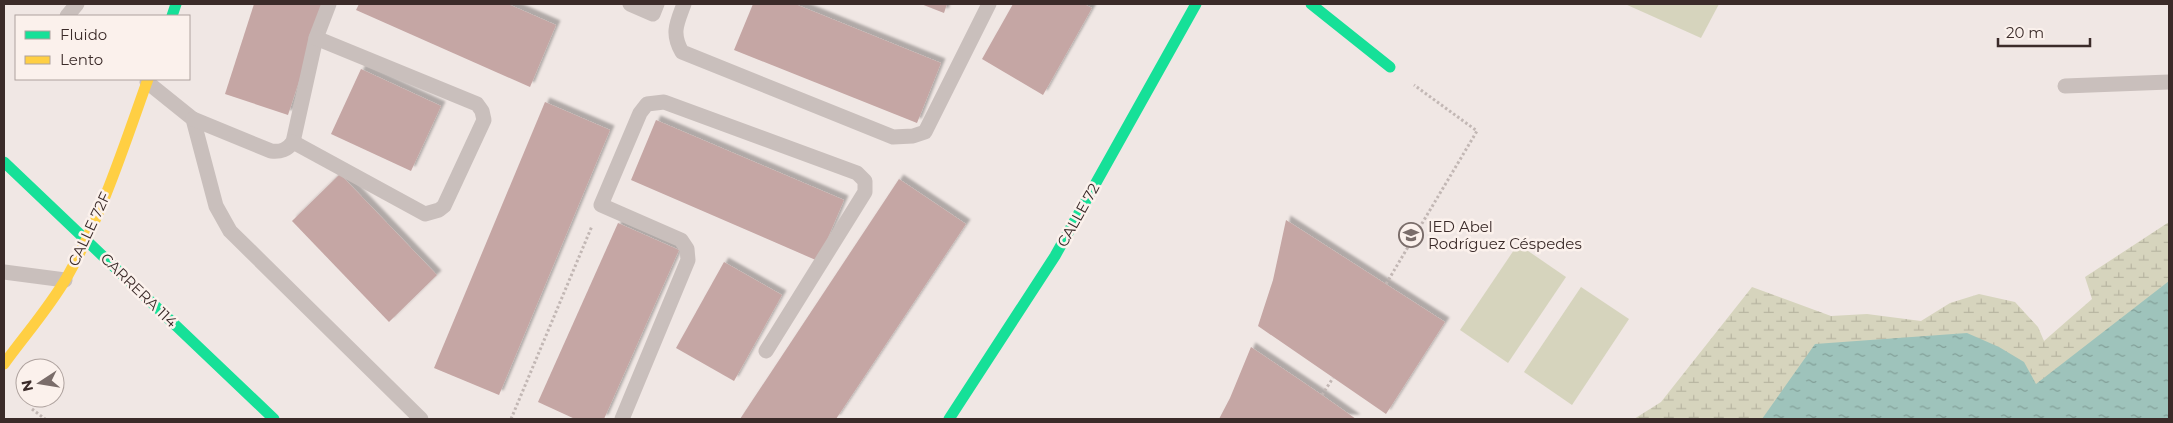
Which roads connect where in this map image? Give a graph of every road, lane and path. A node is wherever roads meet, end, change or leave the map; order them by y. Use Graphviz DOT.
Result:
graph roads {
  1 [pos="77,4"];
  2 [pos="329,4"];
  3 [pos="630,4"];
  4 [pos="657,4"];
  5 [pos="684,4"];
  6 [pos="989,4"];
  7 [pos="1196,4"];
  8 [pos="1311,4"];
  9 [pos="67,15"];
  10 [pos="316,38"];
  11 [pos="1390,67"];
  12 [pos="148,80"];
  13 [pos="2169,82"];
  14 [pos="2065,86"];
  15 [pos="193,119"];
  16 [pos="293,142"];
  17 [pos="4,162"];
  18 [pos="601,205"];
  19 [pos="86,239"];
  20 [pos="4,272"];
  21 [pos="65,280"];
  22 [pos="1386,284"];
  23 [pos="766,351"];
  24 [pos="4,364"];
  25 [pos="1333,378"];
  26 [pos="1322,395"];
  27 [pos="32,409"];
  28 [pos="45,419"];
  29 [pos="274,419"];
  30 [pos="421,419"];
  31 [pos="511,419"];
  32 [pos="622,419"];
  33 [pos="949,419"];
  1 -- 9 [label="lane"];
  2 -- 10 [label="lane"];
  3 -- 4 [label="lane"];
  5 -- 6 [label="lane"];
  7 -- 33 [label="street, CALLE 72"];
  8 -- 11 [label="street"];
  10 -- 16 [label="lane"];
  10 -- 16 [label="lane"];
  11 -- 22 [label="path"];
  12 -- 15 [label="lane"];
  12 -- 19 [label="street, CALLE 72F"];
  13 -- 14 [label="lane"];
  15 -- 16 [label="lane"];
  15 -- 30 [label="lane"];
  17 -- 19 [label="street, CARRERA 114"];
  18 -- 23 [label="lane"];
  18 -- 31 [label="path"];
  18 -- 32 [label="lane"];
  19 -- 21 [label="street, CALLE 72F"];
  19 -- 29 [label="street, CARRERA 114"];
  20 -- 21 [label="lane"];
  21 -- 24 [label="street, CALLE 72F"];
  25 -- 26 [label="path"];
  27 -- 28 [label="path"];
}
